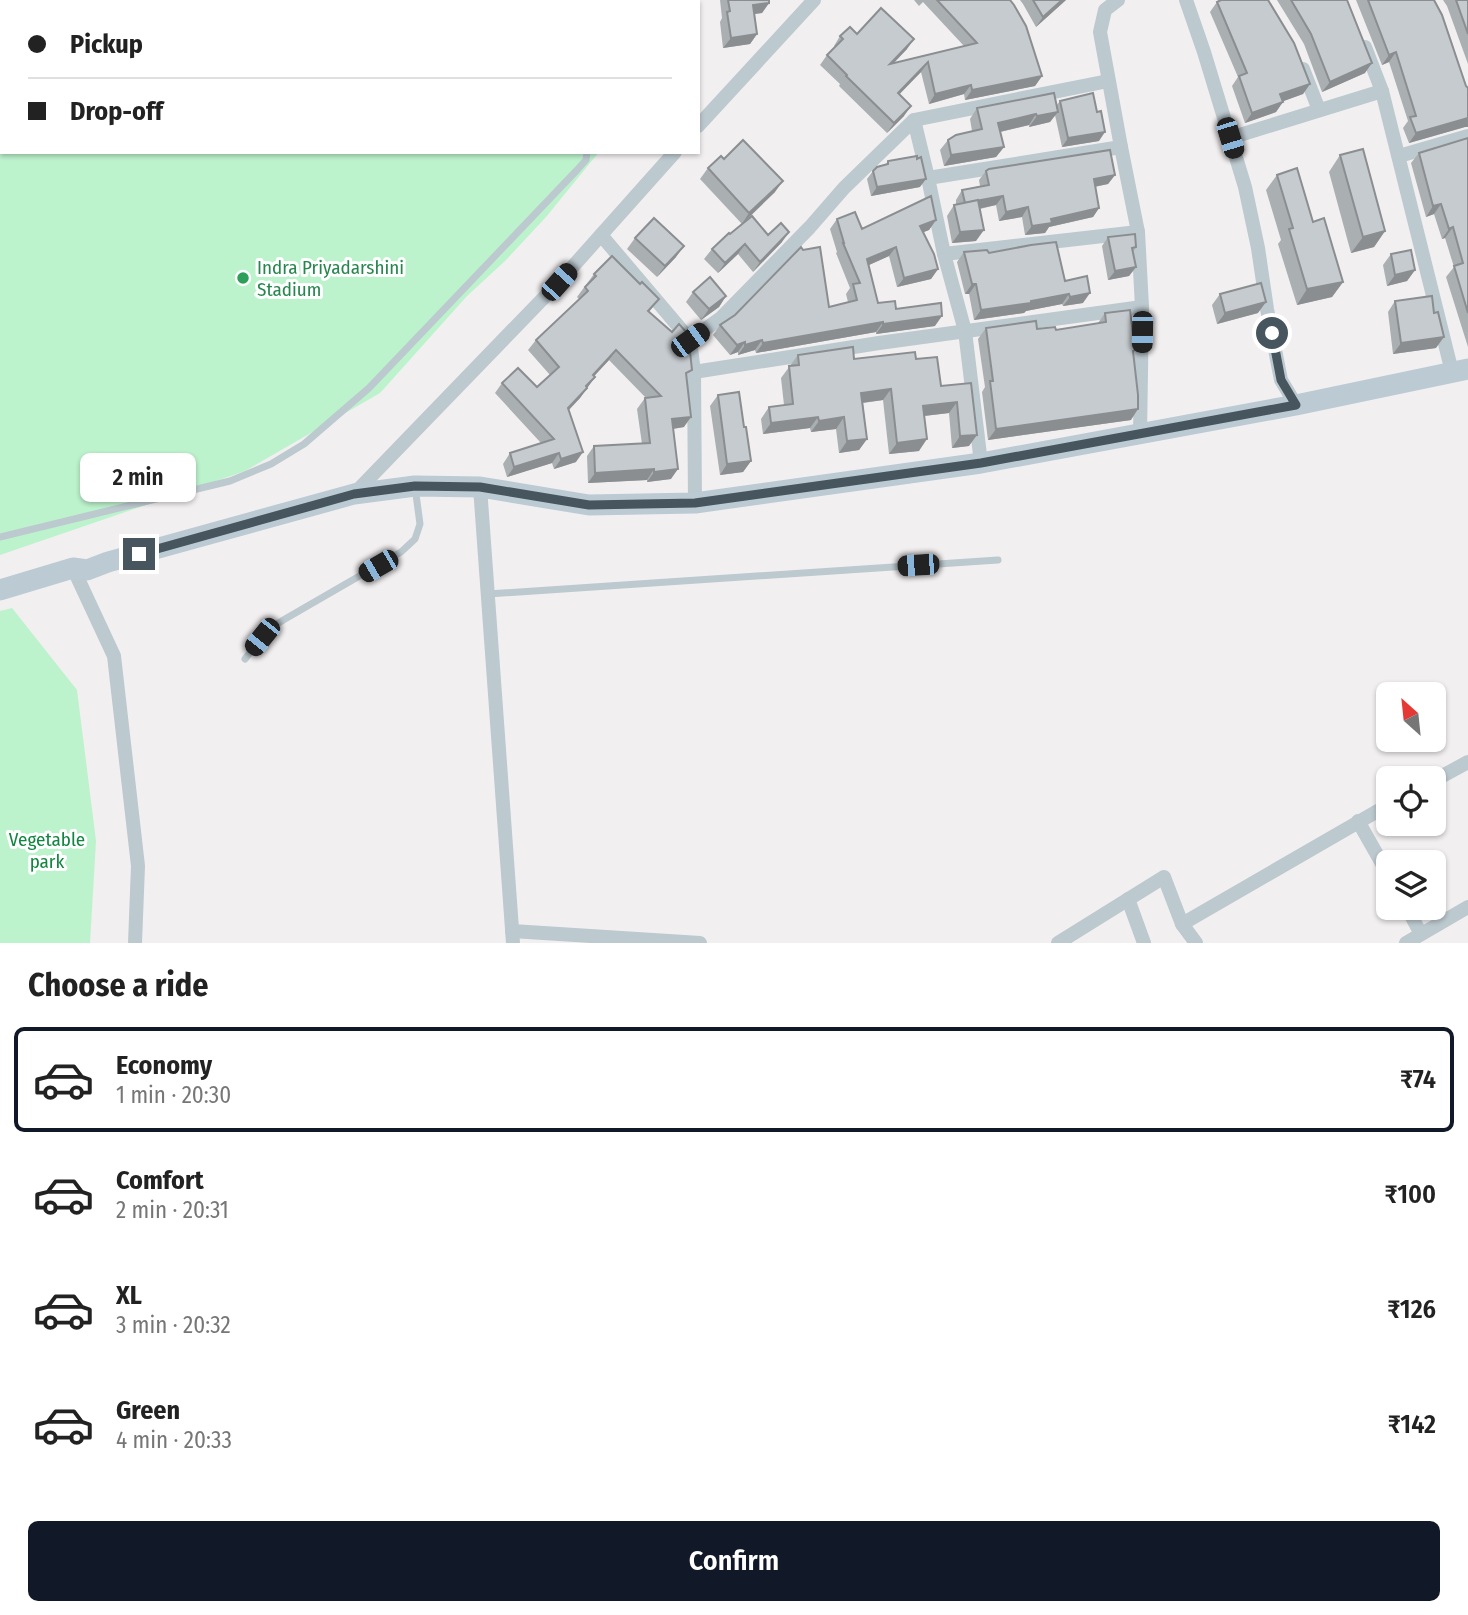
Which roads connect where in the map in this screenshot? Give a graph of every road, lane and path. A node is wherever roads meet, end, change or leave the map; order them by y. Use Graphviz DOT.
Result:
graph roads {
  1 [pos="1118,0"];
  2 [pos="1186,0"];
  3 [pos="812,1"];
  4 [pos="1099,5"];
  5 [pos="1361,39"];
  6 [pos="1300,62"];
  7 [pos="1108,81"];
  8 [pos="1382,91"];
  9 [pos="1319,110"];
  10 [pos="914,120"];
  11 [pos="700,123"];
  12 [pos="1468,136"];
  13 [pos="1230,138"];
  14 [pos="1121,148"];
  15 [pos="587,154"];
  16 [pos="673,154"];
  17 [pos="1399,156"];
  18 [pos="928,178"];
  19 [pos="1138,232"];
  20 [pos="601,235"];
  21 [pos="944,254"];
  22 [pos="1142,307"];
  23 [pos="965,331"];
  24 [pos="690,340"];
  25 [pos="1460,370"];
  26 [pos="694,372"];
  27 [pos="1296,405"];
  28 [pos="1140,435"];
  29 [pos="981,463"];
  30 [pos="415,486"];
  31 [pos="480,487"];
  32 [pos="354,494"];
  33 [pos="695,503"];
  34 [pos="0,537"];
  35 [pos="998,560"];
  36 [pos="73,568"];
  37 [pos="0,590"];
  38 [pos="488,593"];
  39 [pos="245,659"];
  40 [pos="1468,762"];
  41 [pos="1446,774"];
  42 [pos="1376,811"];
  43 [pos="1358,821"];
  44 [pos="1376,853"];
  45 [pos="1128,899"];
  46 [pos="1468,907"];
  47 [pos="1413,920"];
  48 [pos="1182,924"];
  49 [pos="1421,934"];
  50 [pos="513,937"];
  51 [pos="135,943"];
  52 [pos="700,943"];
  53 [pos="1058,943"];
  54 [pos="1144,943"];
  55 [pos="1196,943"];
  56 [pos="1406,943"];
  1 -- 4 [label="street"];
  2 -- 13 [label="street"];
  3 -- 11 [label="street"];
  4 -- 7 [label="street"];
  5 -- 8 [label="street"];
  6 -- 9 [label="street"];
  7 -- 10 [label="street"];
  7 -- 14 [label="street"];
  8 -- 9 [label="street"];
  8 -- 17 [label="street"];
  9 -- 13 [label="street"];
  10 -- 18 [label="street"];
  10 -- 24 [label="street"];
  12 -- 17 [label="street"];
  13 -- 27 [label="street"];
  14 -- 18 [label="street"];
  14 -- 19 [label="street"];
  15 -- 34 [label="lane"];
  16 -- 20 [label="street"];
  17 -- 25 [label="street"];
  18 -- 21 [label="street"];
  19 -- 21 [label="street"];
  19 -- 22 [label="street"];
  20 -- 24 [label="street"];
  20 -- 32 [label="street"];
  21 -- 23 [label="street"];
  22 -- 23 [label="street"];
  22 -- 28 [label="street"];
  23 -- 26 [label="street"];
  23 -- 29 [label="street"];
  24 -- 26 [label="street"];
  25 -- 27 [label="main road"];
  26 -- 33 [label="street"];
  27 -- 28 [label="main road"];
  28 -- 29 [label="main road"];
  29 -- 33 [label="main road"];
  30 -- 31 [label="main road"];
  30 -- 32 [label="main road"];
  30 -- 39 [label="lane"];
  31 -- 33 [label="main road"];
  31 -- 38 [label="street"];
  32 -- 36 [label="main road"];
  35 -- 38 [label="lane"];
  36 -- 37 [label="main road"];
  36 -- 51 [label="street"];
  38 -- 50 [label="street"];
  40 -- 41 [label="street"];
  42 -- 43 [label="street"];
  43 -- 44 [label="street"];
  43 -- 48 [label="street"];
  45 -- 48 [label="street"];
  45 -- 53 [label="street"];
  45 -- 54 [label="street"];
  46 -- 49 [label="street"];
  47 -- 49 [label="street"];
  48 -- 55 [label="street"];
  49 -- 56 [label="street"];
  50 -- 52 [label="street"];
}
